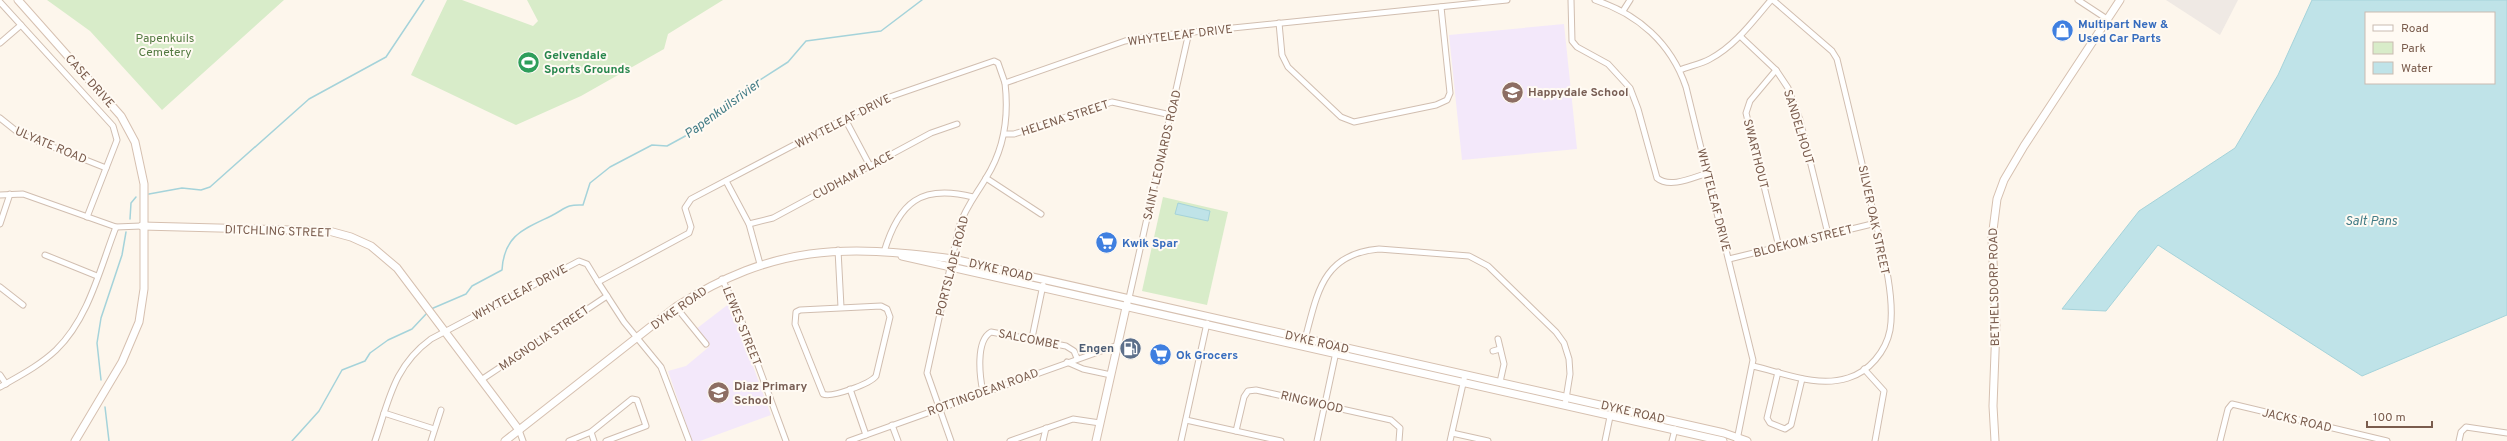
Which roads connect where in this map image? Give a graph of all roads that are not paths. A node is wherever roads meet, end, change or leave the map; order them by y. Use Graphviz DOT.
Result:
graph roads {
  1 [pos="18,0"];
  2 [pos="1507,0"];
  3 [pos="1571,0"];
  4 [pos="1595,0"];
  5 [pos="1630,0"];
  6 [pos="1772,0"];
  7 [pos="2078,0"];
  8 [pos="2120,0"];
  9 [pos="0,2"];
  10 [pos="1441,8"];
  11 [pos="1624,11"];
  12 [pos="2107,19"];
  13 [pos="1279,23"];
  14 [pos="21,25"];
  15 [pos="1189,32"];
  16 [pos="1740,36"];
  17 [pos="0,43"];
  18 [pos="1680,70"];
  19 [pos="1776,70"];
  20 [pos="1004,83"];
  21 [pos="1171,115"];
  22 [pos="0,118"];
  23 [pos="844,118"];
  24 [pos="957,124"];
  25 [pos="1005,134"];
  26 [pos="870,166"];
  27 [pos="106,168"];
  28 [pos="1708,173"];
  29 [pos="986,178"];
  30 [pos="726,182"];
  31 [pos="10,194"];
  32 [pos="0,195"];
  33 [pos="974,197"];
  34 [pos="1041,214"];
  35 [pos="87,217"];
  36 [pos="1876,223"];
  37 [pos="0,224"];
  38 [pos="749,224"];
  39 [pos="143,226"];
  40 [pos="116,227"];
  41 [pos="1828,234"];
  42 [pos="1779,247"];
  43 [pos="838,250"];
  44 [pos="884,252"];
  45 [pos="45,255"];
  46 [pos="953,259"];
  47 [pos="1729,259"];
  48 [pos="760,264"];
  49 [pos="951,268"];
  50 [pos="97,276"];
  51 [pos="722,279"];
  52 [pos="598,282"];
  53 [pos="1043,284"];
  54 [pos="0,286"];
  55 [pos="607,296"];
  56 [pos="1128,298"];
  57 [pos="24,305"];
  58 [pos="1127,306"];
  59 [pos="676,307"];
  60 [pos="841,307"];
  61 [pos="1208,321"];
  62 [pos="444,332"];
  63 [pos="638,337"];
  64 [pos="1032,338"];
  65 [pos="1498,339"];
  66 [pos="1304,343"];
  67 [pos="706,344"];
  68 [pos="1118,345"];
  69 [pos="1500,348"];
  70 [pos="1337,350"];
  71 [pos="1493,351"];
  72 [pos="1077,358"];
  73 [pos="1067,362"];
  74 [pos="1753,366"];
  75 [pos="1864,369"];
  76 [pos="1778,372"];
  77 [pos="0,374"];
  78 [pos="1465,374"];
  79 [pos="1111,375"];
  80 [pos="1802,378"];
  81 [pos="481,380"];
  82 [pos="1463,382"];
  83 [pos="1500,382"];
  84 [pos="6,384"];
  85 [pos="0,387"];
  86 [pos="850,389"];
  87 [pos="983,392"];
  88 [pos="1566,397"];
  89 [pos="1324,405"];
  90 [pos="1565,405"];
  91 [pos="938,408"];
  92 [pos="441,410"];
  93 [pos="1611,411"];
  94 [pos="384,413"];
  95 [pos="1186,420"];
  96 [pos="1100,423"];
  97 [pos="892,425"];
  98 [pos="1046,428"];
  99 [pos="434,429"];
  100 [pos="1675,429"];
  101 [pos="519,430"];
  102 [pos="1236,431"];
  103 [pos="591,432"];
  104 [pos="1452,433"];
  105 [pos="2507,433"];
  106 [pos="866,435"];
  107 [pos="2363,438"];
  108 [pos="1737,439"];
  109 [pos="609,440"];
  110 [pos="75,441"];
  111 [pos="375,441"];
  112 [pos="431,441"];
  113 [pos="505,441"];
  114 [pos="523,441"];
  115 [pos="569,441"];
  116 [pos="594,441"];
  117 [pos="689,441"];
  118 [pos="786,441"];
  119 [pos="849,441"];
  120 [pos="898,441"];
  121 [pos="950,441"];
  122 [pos="1010,441"];
  123 [pos="1043,441"];
  124 [pos="1096,441"];
  125 [pos="1181,441"];
  126 [pos="1281,441"];
  127 [pos="1317,441"];
  128 [pos="1399,441"];
  129 [pos="1450,441"];
  130 [pos="1488,441"];
  131 [pos="1605,441"];
  132 [pos="1672,441"];
  133 [pos="1723,441"];
  134 [pos="1747,441"];
  135 [pos="1875,441"];
  136 [pos="1995,441"];
  137 [pos="2220,441"];
  138 [pos="2387,441"];
  139 [pos="2459,441"];
  1 -- 39 [label="street, CASE DRIVE"];
  2 -- 10 [label="street, WHYTELEAF DRIVE"];
  3 -- 28 [label="street"];
  4 -- 11 [label="street, WHYTELEAF DRIVE"];
  5 -- 11 [label="street"];
  6 -- 16 [label="street"];
  6 -- 36 [label="street, SILVER OAK STREET"];
  7 -- 12 [label="street"];
  8 -- 12 [label="street, BETHELSDORP ROAD"];
  9 -- 14 [label="street"];
  10 -- 13 [label="street, WHYTELEAF DRIVE"];
  10 -- 13 [label="street"];
  11 -- 18 [label="street, WHYTELEAF DRIVE"];
  12 -- 136 [label="street, BETHELSDORP ROAD"];
  13 -- 15 [label="street, WHYTELEAF DRIVE"];
  14 -- 17 [label="street"];
  14 -- 27 [label="street"];
  15 -- 20 [label="street, WHYTELEAF DRIVE"];
  15 -- 21 [label="street, SAINT LEONARDS ROAD"];
  16 -- 18 [label="street"];
  16 -- 19 [label="street, SANDELHOUT"];
  18 -- 28 [label="street, WHYTELEAF DRIVE"];
  19 -- 41 [label="street, SANDELHOUT"];
  19 -- 42 [label="street, SWARTHOUT"];
  20 -- 23 [label="street, WHYTELEAF DRIVE"];
  20 -- 25 [label="street, PORTSLADE ROAD"];
  21 -- 25 [label="street, HELENA STREET"];
  21 -- 56 [label="street, SAINT LEONARDS ROAD"];
  22 -- 27 [label="street, ULYATE ROAD"];
  23 -- 26 [label="street"];
  23 -- 30 [label="street, WHYTELEAF DRIVE"];
  24 -- 26 [label="street, CUDHAM PLACE"];
  25 -- 29 [label="street, PORTSLADE ROAD"];
  26 -- 38 [label="street, CUDHAM PLACE"];
  27 -- 35 [label="street"];
  28 -- 47 [label="street, WHYTELEAF DRIVE"];
  29 -- 33 [label="street, PORTSLADE ROAD"];
  29 -- 34 [label="street"];
  30 -- 38 [label="street"];
  30 -- 52 [label="street, WHYTELEAF DRIVE"];
  31 -- 32 [label="street, DITCHLING STREET"];
  31 -- 35 [label="street, DITCHLING STREET"];
  31 -- 37 [label="street"];
  33 -- 44 [label="street"];
  33 -- 46 [label="street, PORTSLADE ROAD"];
  35 -- 40 [label="street, DITCHLING STREET"];
  36 -- 41 [label="street, BLOEKOM STREET"];
  36 -- 75 [label="street, SILVER OAK STREET"];
  38 -- 48 [label="street"];
  39 -- 40 [label="street, DITCHLING STREET"];
  39 -- 62 [label="street, DITCHLING STREET"];
  39 -- 110 [label="street, CASE DRIVE"];
  40 -- 50 [label="street"];
  41 -- 42 [label="street, BLOEKOM STREET"];
  42 -- 47 [label="street, BLOEKOM STREET"];
  43 -- 44 [label="street, DYKE ROAD"];
  43 -- 48 [label="street, DYKE ROAD"];
  43 -- 60 [label="street"];
  44 -- 46 [label="street, DYKE ROAD"];
  44 -- 49 [label="street, DYKE ROAD"];
  45 -- 50 [label="street"];
  46 -- 49 [label="street, PORTSLADE ROAD"];
  46 -- 53 [label="street, DYKE ROAD"];
  47 -- 74 [label="street, WHYTELEAF DRIVE"];
  48 -- 51 [label="street, DYKE ROAD"];
  49 -- 53 [label="street, DYKE ROAD"];
  49 -- 91 [label="street, PORTSLADE ROAD"];
  50 -- 84 [label="street"];
  51 -- 59 [label="street, DYKE ROAD"];
  51 -- 118 [label="street, LEWES STREET"];
  52 -- 55 [label="street"];
  52 -- 62 [label="street, WHYTELEAF DRIVE"];
  53 -- 56 [label="street, DYKE ROAD"];
  53 -- 58 [label="street, DYKE ROAD"];
  53 -- 64 [label="street"];
  54 -- 57 [label="street"];
  55 -- 63 [label="street"];
  55 -- 81 [label="street, MAGNOLIA STREET"];
  56 -- 58 [label="street, SAINT LEONARDS ROAD"];
  56 -- 61 [label="street, DYKE ROAD"];
  58 -- 61 [label="street, DYKE ROAD"];
  58 -- 68 [label="street, SAINT LEONARDS ROAD"];
  59 -- 63 [label="street, DYKE ROAD"];
  59 -- 67 [label="street"];
  60 -- 86 [label="street"];
  60 -- 86 [label="street"];
  61 -- 66 [label="street, DYKE ROAD"];
  61 -- 95 [label="street"];
  62 -- 81 [label="street, DITCHLING STREET"];
  62 -- 94 [label="street, WHYTELEAF DRIVE"];
  63 -- 101 [label="street, DYKE ROAD"];
  63 -- 117 [label="street"];
  64 -- 72 [label="street, SALCOMBE"];
  64 -- 87 [label="street, SALCOMBE"];
  65 -- 69 [label="street"];
  66 -- 70 [label="street, DYKE ROAD"];
  66 -- 88 [label="street"];
  68 -- 72 [label="street, ROTTINGDEAN ROAD"];
  68 -- 79 [label="street, SAINT LEONARDS ROAD"];
  69 -- 71 [label="street"];
  69 -- 83 [label="street"];
  70 -- 78 [label="street, DYKE ROAD"];
  70 -- 82 [label="street, DYKE ROAD"];
  70 -- 89 [label="street"];
  72 -- 73 [label="street, ROTTINGDEAN ROAD"];
  73 -- 79 [label="street"];
  73 -- 87 [label="street, ROTTINGDEAN ROAD"];
  74 -- 76 [label="street, SILVER OAK STREET"];
  74 -- 108 [label="street, WHYTELEAF DRIVE"];
  75 -- 80 [label="street, SILVER OAK STREET"];
  75 -- 135 [label="street"];
  76 -- 80 [label="street, SILVER OAK STREET"];
  76 -- 80 [label="street"];
  77 -- 84 [label="street"];
  78 -- 82 [label="street"];
  78 -- 83 [label="street, DYKE ROAD"];
  79 -- 96 [label="street, SAINT LEONARDS ROAD"];
  81 -- 101 [label="street, DITCHLING STREET"];
  82 -- 90 [label="street, DYKE ROAD"];
  82 -- 104 [label="street"];
  83 -- 88 [label="street, DYKE ROAD"];
  84 -- 85 [label="street"];
  86 -- 106 [label="street"];
  87 -- 91 [label="street, ROTTINGDEAN ROAD"];
  88 -- 90 [label="street"];
  88 -- 93 [label="street, DYKE ROAD"];
  89 -- 102 [label="street, RINGWOOD"];
  89 -- 127 [label="street"];
  89 -- 128 [label="street, RINGWOOD"];
  90 -- 93 [label="street, DYKE ROAD"];
  91 -- 97 [label="street, ROTTINGDEAN ROAD"];
  91 -- 121 [label="street, PORTSLADE ROAD"];
  92 -- 99 [label="street"];
  93 -- 100 [label="street, DYKE ROAD"];
  93 -- 108 [label="street, DYKE ROAD"];
  93 -- 131 [label="street"];
  94 -- 99 [label="street"];
  94 -- 111 [label="street, WHYTELEAF DRIVE"];
  95 -- 102 [label="street"];
  95 -- 125 [label="street"];
  96 -- 98 [label="street"];
  96 -- 124 [label="street, SAINT LEONARDS ROAD"];
  97 -- 106 [label="street, ROTTINGDEAN ROAD"];
  97 -- 120 [label="street"];
  98 -- 122 [label="street"];
  98 -- 123 [label="street"];
  99 -- 112 [label="street"];
  100 -- 132 [label="street"];
  100 -- 133 [label="street, DYKE ROAD"];
  101 -- 113 [label="street, DYKE ROAD"];
  101 -- 114 [label="street"];
  102 -- 126 [label="street"];
  103 -- 109 [label="street"];
  103 -- 115 [label="street"];
  103 -- 116 [label="street"];
  104 -- 129 [label="street"];
  104 -- 130 [label="street"];
  105 -- 139 [label="street"];
  106 -- 119 [label="street, ROTTINGDEAN ROAD"];
  107 -- 137 [label="street, JACKS ROAD"];
  107 -- 138 [label="street, JACKS ROAD"];
  108 -- 134 [label="street, DYKE ROAD"];
}
